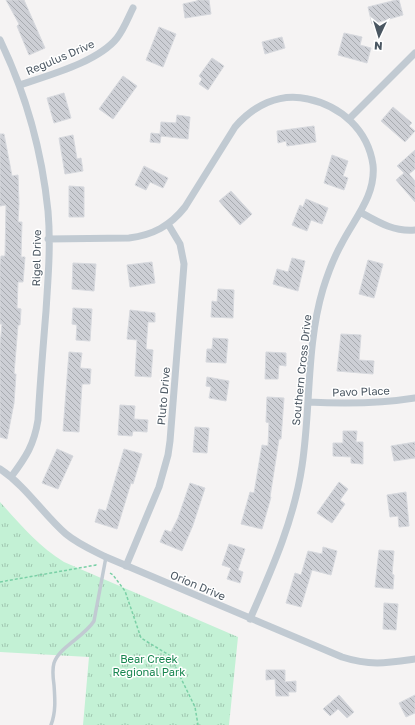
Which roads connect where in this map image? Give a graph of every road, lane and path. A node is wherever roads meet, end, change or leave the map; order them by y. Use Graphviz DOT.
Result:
graph roads {
  1 [pos="133,8"];
  2 [pos="0,40"];
  3 [pos="415,53"];
  4 [pos="20,85"];
  5 [pos="349,119"];
  6 [pos="360,212"];
  7 [pos="168,224"];
  8 [pos="415,230"];
  9 [pos="48,239"];
  10 [pos="415,398"];
  11 [pos="308,402"];
  12 [pos="0,469"];
  13 [pos="11,477"];
  14 [pos="106,557"];
  15 [pos="126,566"];
  16 [pos="103,569"];
  17 [pos="0,582"];
  18 [pos="250,619"];
  19 [pos="415,658"];
  20 [pos="51,725"];
  21 [pos="198,725"];
  1 -- 4 [label="street, Regulus Drive"];
  2 -- 4 [label="street, Rigel Drive"];
  3 -- 5 [label="street"];
  4 -- 9 [label="street, Rigel Drive"];
  5 -- 6 [label="street, Southern Cross Drive"];
  5 -- 7 [label="street, Southern Cross Drive"];
  6 -- 8 [label="street"];
  6 -- 11 [label="street, Southern Cross Drive"];
  7 -- 9 [label="street, Southern Cross Drive"];
  7 -- 15 [label="street, Pluto Drive"];
  9 -- 13 [label="street, Rigel Drive"];
  10 -- 11 [label="street, Pavo Place"];
  11 -- 18 [label="street, Southern Cross Drive"];
  12 -- 13 [label="street, Orion Drive"];
  13 -- 14 [label="street, Orion Drive"];
  14 -- 15 [label="street, Orion Drive"];
  14 -- 16 [label="lane"];
  15 -- 18 [label="street, Orion Drive"];
  16 -- 17 [label="path"];
  16 -- 20 [label="lane"];
  16 -- 21 [label="path"];
  18 -- 19 [label="street, Orion Drive"];
}
